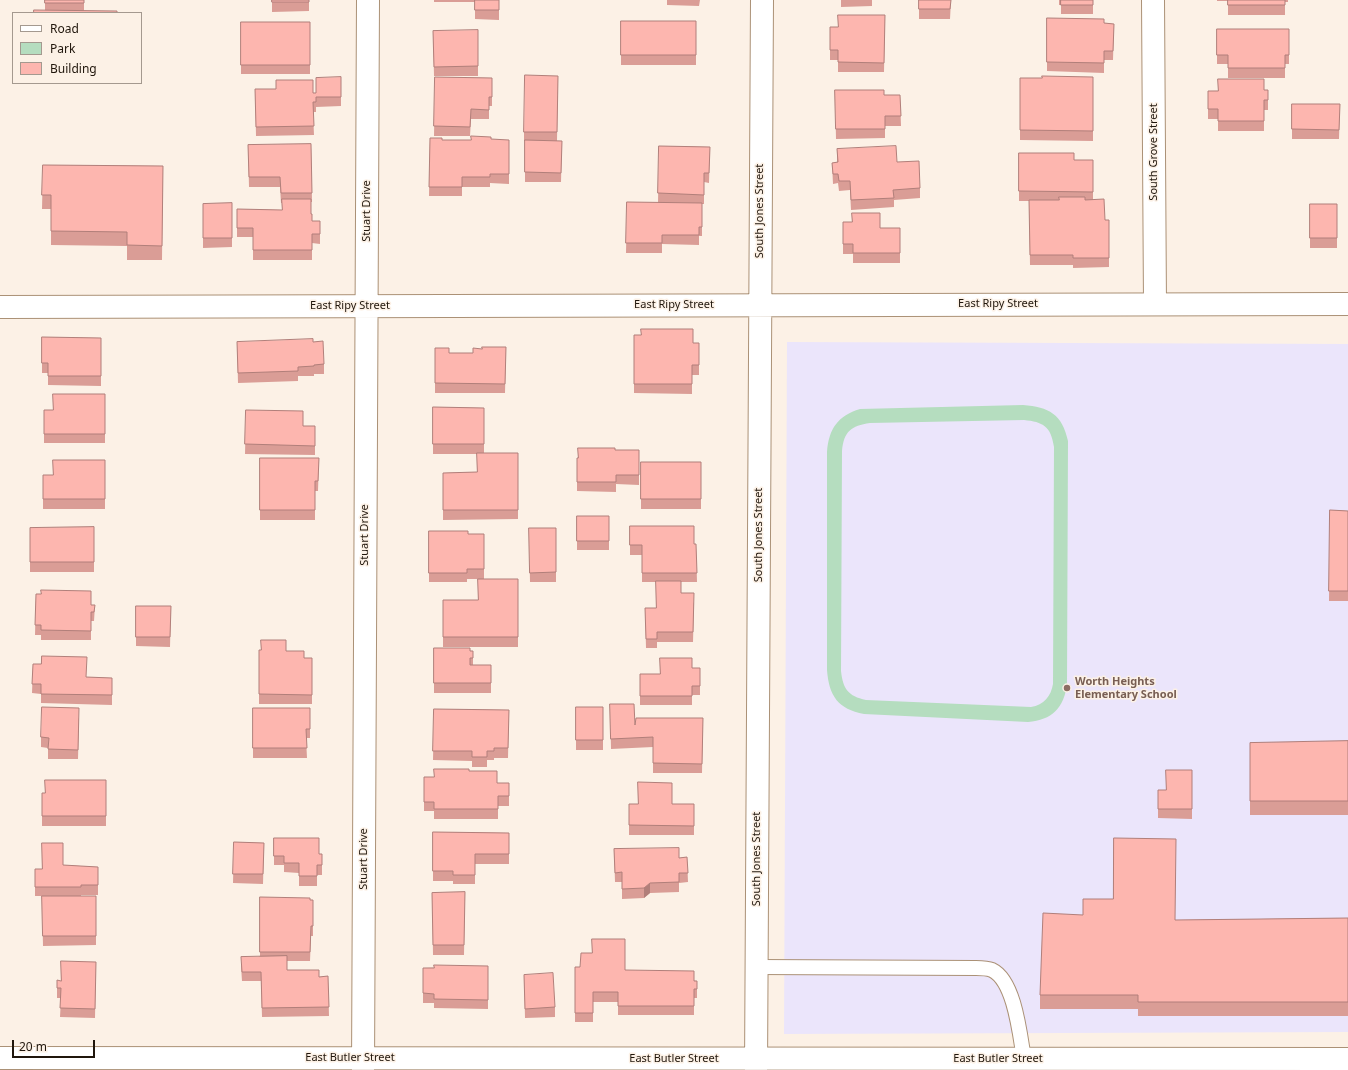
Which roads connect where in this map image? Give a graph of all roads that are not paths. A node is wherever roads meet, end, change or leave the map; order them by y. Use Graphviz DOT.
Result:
graph roads {
  1 [pos="368,0"];
  2 [pos="762,0"];
  3 [pos="1153,0"];
  4 [pos="1155,304"];
  5 [pos="1348,304"];
  6 [pos="760,305"];
  7 [pos="366,306"];
  8 [pos="0,307"];
  9 [pos="756,967"];
  10 [pos="0,1058"];
  11 [pos="1024,1059"];
  12 [pos="1348,1059"];
  13 [pos="363,1064"];
  14 [pos="756,1064"];
  15 [pos="1140,1065"];
  1 -- 7 [label="street, Stuart Drive"];
  2 -- 6 [label="street, South Jones Street"];
  3 -- 4 [label="street, South Grove Street"];
  4 -- 5 [label="street, East Ripy Street"];
  4 -- 6 [label="street, East Ripy Street"];
  6 -- 7 [label="street, East Ripy Street"];
  6 -- 9 [label="street, South Jones Street"];
  7 -- 8 [label="street, East Ripy Street"];
  7 -- 13 [label="street, Stuart Drive"];
  9 -- 11 [label="lane"];
  9 -- 14 [label="street, South Jones Street"];
  10 -- 13 [label="street, East Butler Street"];
  11 -- 14 [label="street, East Butler Street"];
  11 -- 15 [label="street, East Butler Street"];
  12 -- 15 [label="street, East Butler Street"];
  13 -- 14 [label="street, East Butler Street"];
}
